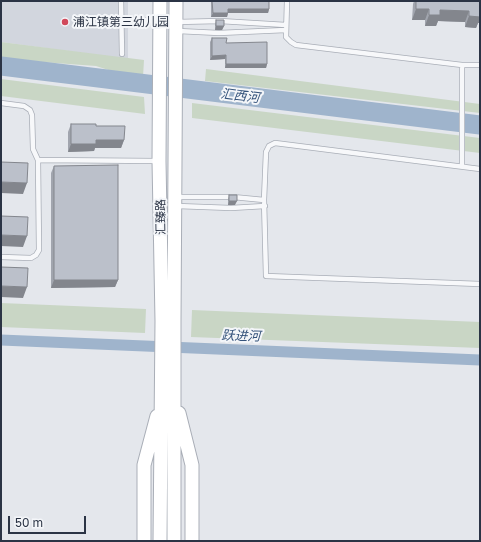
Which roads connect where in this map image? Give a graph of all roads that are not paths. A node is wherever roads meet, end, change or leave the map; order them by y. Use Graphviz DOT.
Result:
graph roads {
  1 [pos="121,1"];
  2 [pos="160,1"];
  3 [pos="176,1"];
  4 [pos="287,1"];
  5 [pos="121,19"];
  6 [pos="160,21"];
  7 [pos="176,27"];
  8 [pos="286,28"];
  9 [pos="122,54"];
  10 [pos="462,65"];
  11 [pos="480,65"];
  12 [pos="1,102"];
  13 [pos="38,160"];
  14 [pos="160,161"];
  15 [pos="462,166"];
  16 [pos="480,169"];
  17 [pos="264,200"];
  18 [pos="175,202"];
  19 [pos="265,206"];
  20 [pos="1,257"];
  21 [pos="480,284"];
  22 [pos="168,321"];
  23 [pos="168,395"];
  24 [pos="144,541"];
  25 [pos="160,541"];
  26 [pos="174,541"];
  27 [pos="192,541"];
  1 -- 5 [label="lane"];
  2 -- 6 [label="street"];
  3 -- 7 [label="street"];
  4 -- 8 [label="lane"];
  5 -- 6 [label="lane"];
  5 -- 9 [label="lane"];
  6 -- 14 [label="street, 汇臻路"];
  7 -- 8 [label="lane"];
  7 -- 8 [label="lane"];
  7 -- 18 [label="street, 汇臻路"];
  8 -- 10 [label="lane"];
  10 -- 11 [label="lane"];
  10 -- 15 [label="lane"];
  12 -- 13 [label="lane"];
  13 -- 14 [label="lane"];
  13 -- 20 [label="lane"];
  14 -- 22 [label="street, 汇臻路"];
  15 -- 16 [label="lane"];
  15 -- 17 [label="lane"];
  17 -- 18 [label="lane"];
  17 -- 19 [label="lane"];
  18 -- 19 [label="lane"];
  18 -- 22 [label="street, 汇臻路"];
  19 -- 21 [label="lane"];
  22 -- 23 [label="street"];
  23 -- 24 [label="street"];
  23 -- 25 [label="street"];
  23 -- 26 [label="street"];
  23 -- 27 [label="street"];
}
